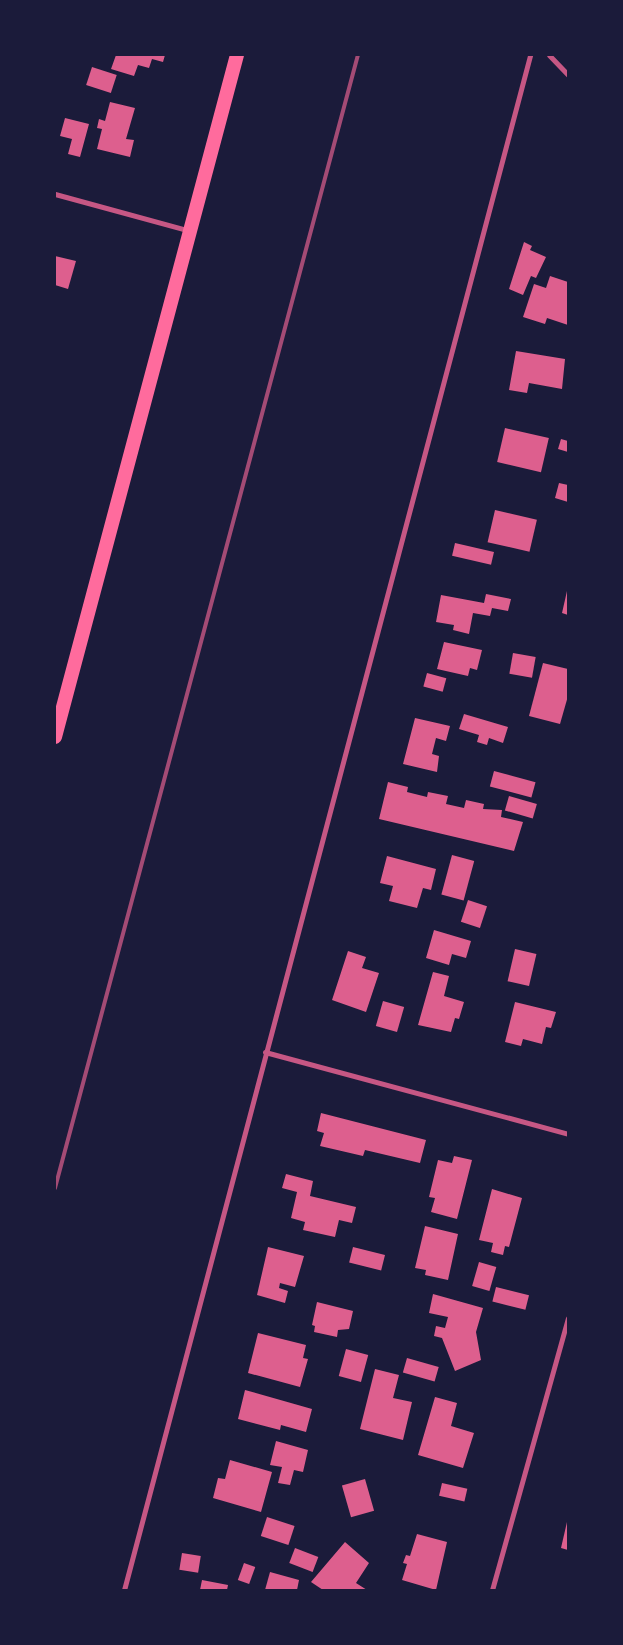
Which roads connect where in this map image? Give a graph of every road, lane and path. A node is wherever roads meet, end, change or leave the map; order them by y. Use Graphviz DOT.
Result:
graph roads {
  1 [pos="237,55"];
  2 [pos="530,55"];
  3 [pos="549,55"];
  4 [pos="568,75"];
  5 [pos="55,194"];
  6 [pos="190,231"];
  7 [pos="55,737"];
  8 [pos="265,1052"];
  9 [pos="568,1134"];
  10 [pos="568,1318"];
  11 [pos="124,1590"];
  12 [pos="492,1590"];
  1 -- 6 [label="highway"];
  2 -- 8 [label="street"];
  3 -- 4 [label="street"];
  5 -- 6 [label="street"];
  6 -- 7 [label="highway"];
  8 -- 9 [label="street"];
  8 -- 11 [label="street"];
  10 -- 12 [label="street"];
}
